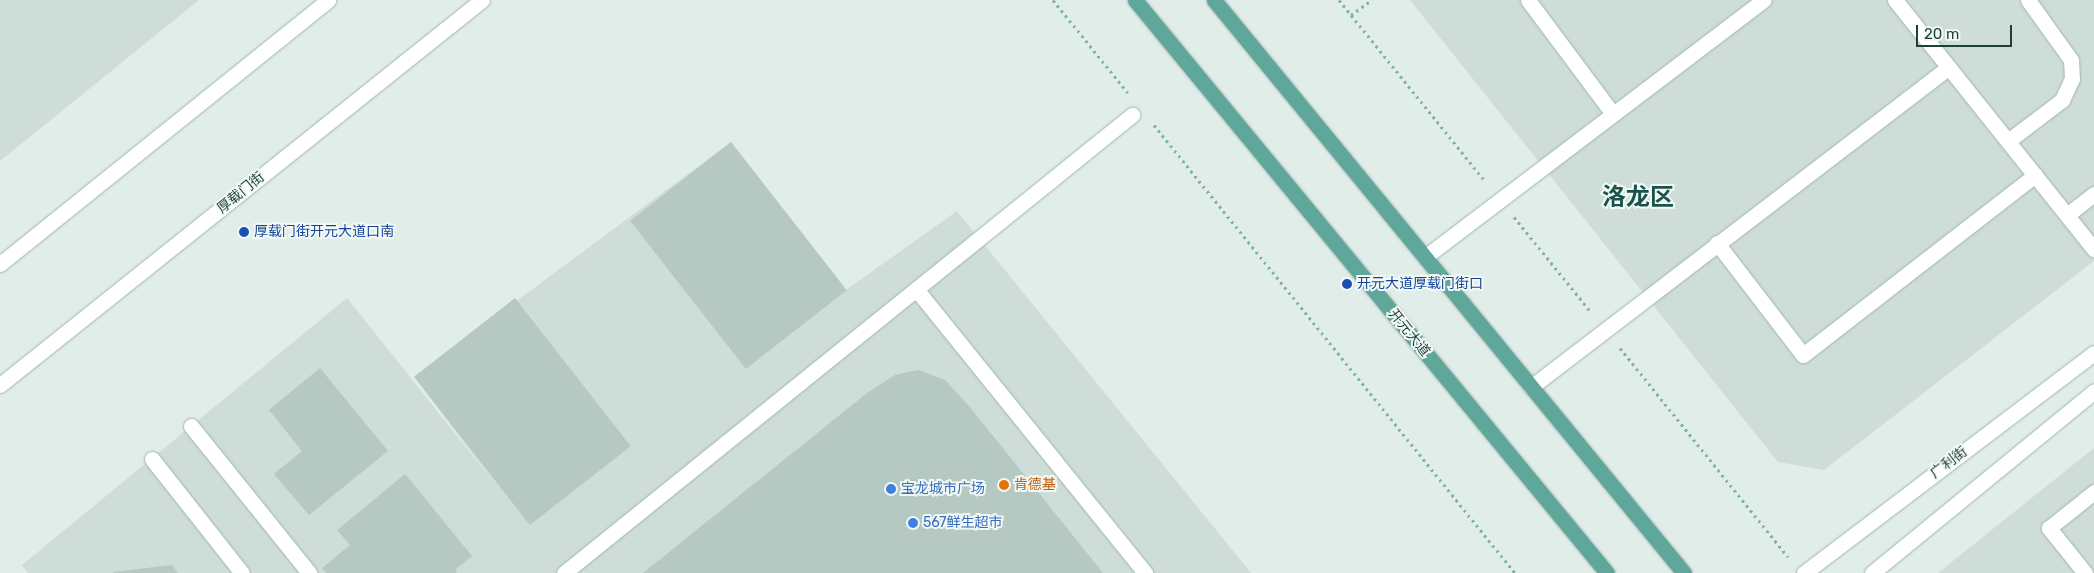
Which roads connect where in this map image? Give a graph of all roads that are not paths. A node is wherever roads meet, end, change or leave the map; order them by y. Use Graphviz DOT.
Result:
graph roads {
  1 [pos="328,0"];
  2 [pos="482,0"];
  3 [pos="1135,0"];
  4 [pos="1214,0"];
  5 [pos="1528,0"];
  6 [pos="1764,0"];
  7 [pos="1895,0"];
  8 [pos="2028,0"];
  9 [pos="1949,67"];
  10 [pos="1138,111"];
  11 [pos="1613,114"];
  12 [pos="2008,141"];
  13 [pos="2035,176"];
  14 [pos="2094,194"];
  15 [pos="2067,215"];
  16 [pos="1718,243"];
  17 [pos="2094,249"];
  18 [pos="1425,257"];
  19 [pos="0,264"];
  20 [pos="916,289"];
  21 [pos="2094,353"];
  22 [pos="0,385"];
  23 [pos="1530,386"];
  24 [pos="2094,391"];
  25 [pos="191,426"];
  26 [pos="152,459"];
  27 [pos="2094,492"];
  28 [pos="1800,569"];
  29 [pos="242,573"];
  30 [pos="308,573"];
  31 [pos="564,573"];
  32 [pos="1145,573"];
  33 [pos="1607,573"];
  34 [pos="1684,573"];
  35 [pos="1872,573"];
  36 [pos="2085,573"];
  1 -- 19 [label="street"];
  2 -- 22 [label="street, 厚载门街"];
  3 -- 33 [label="main road, 开元大道"];
  4 -- 18 [label="main road"];
  5 -- 11 [label="street"];
  6 -- 11 [label="street"];
  7 -- 9 [label="street"];
  8 -- 12 [label="street"];
  9 -- 12 [label="street"];
  9 -- 16 [label="street"];
  10 -- 20 [label="street"];
  11 -- 18 [label="street"];
  12 -- 13 [label="street"];
  13 -- 15 [label="street"];
  13 -- 16 [label="street"];
  14 -- 15 [label="street"];
  15 -- 17 [label="street"];
  16 -- 23 [label="street"];
  18 -- 23 [label="main road"];
  20 -- 31 [label="street"];
  20 -- 32 [label="street"];
  21 -- 28 [label="street, 广利街"];
  23 -- 34 [label="main road"];
  24 -- 35 [label="street"];
  25 -- 30 [label="street"];
  26 -- 29 [label="street"];
  27 -- 36 [label="street"];
}
